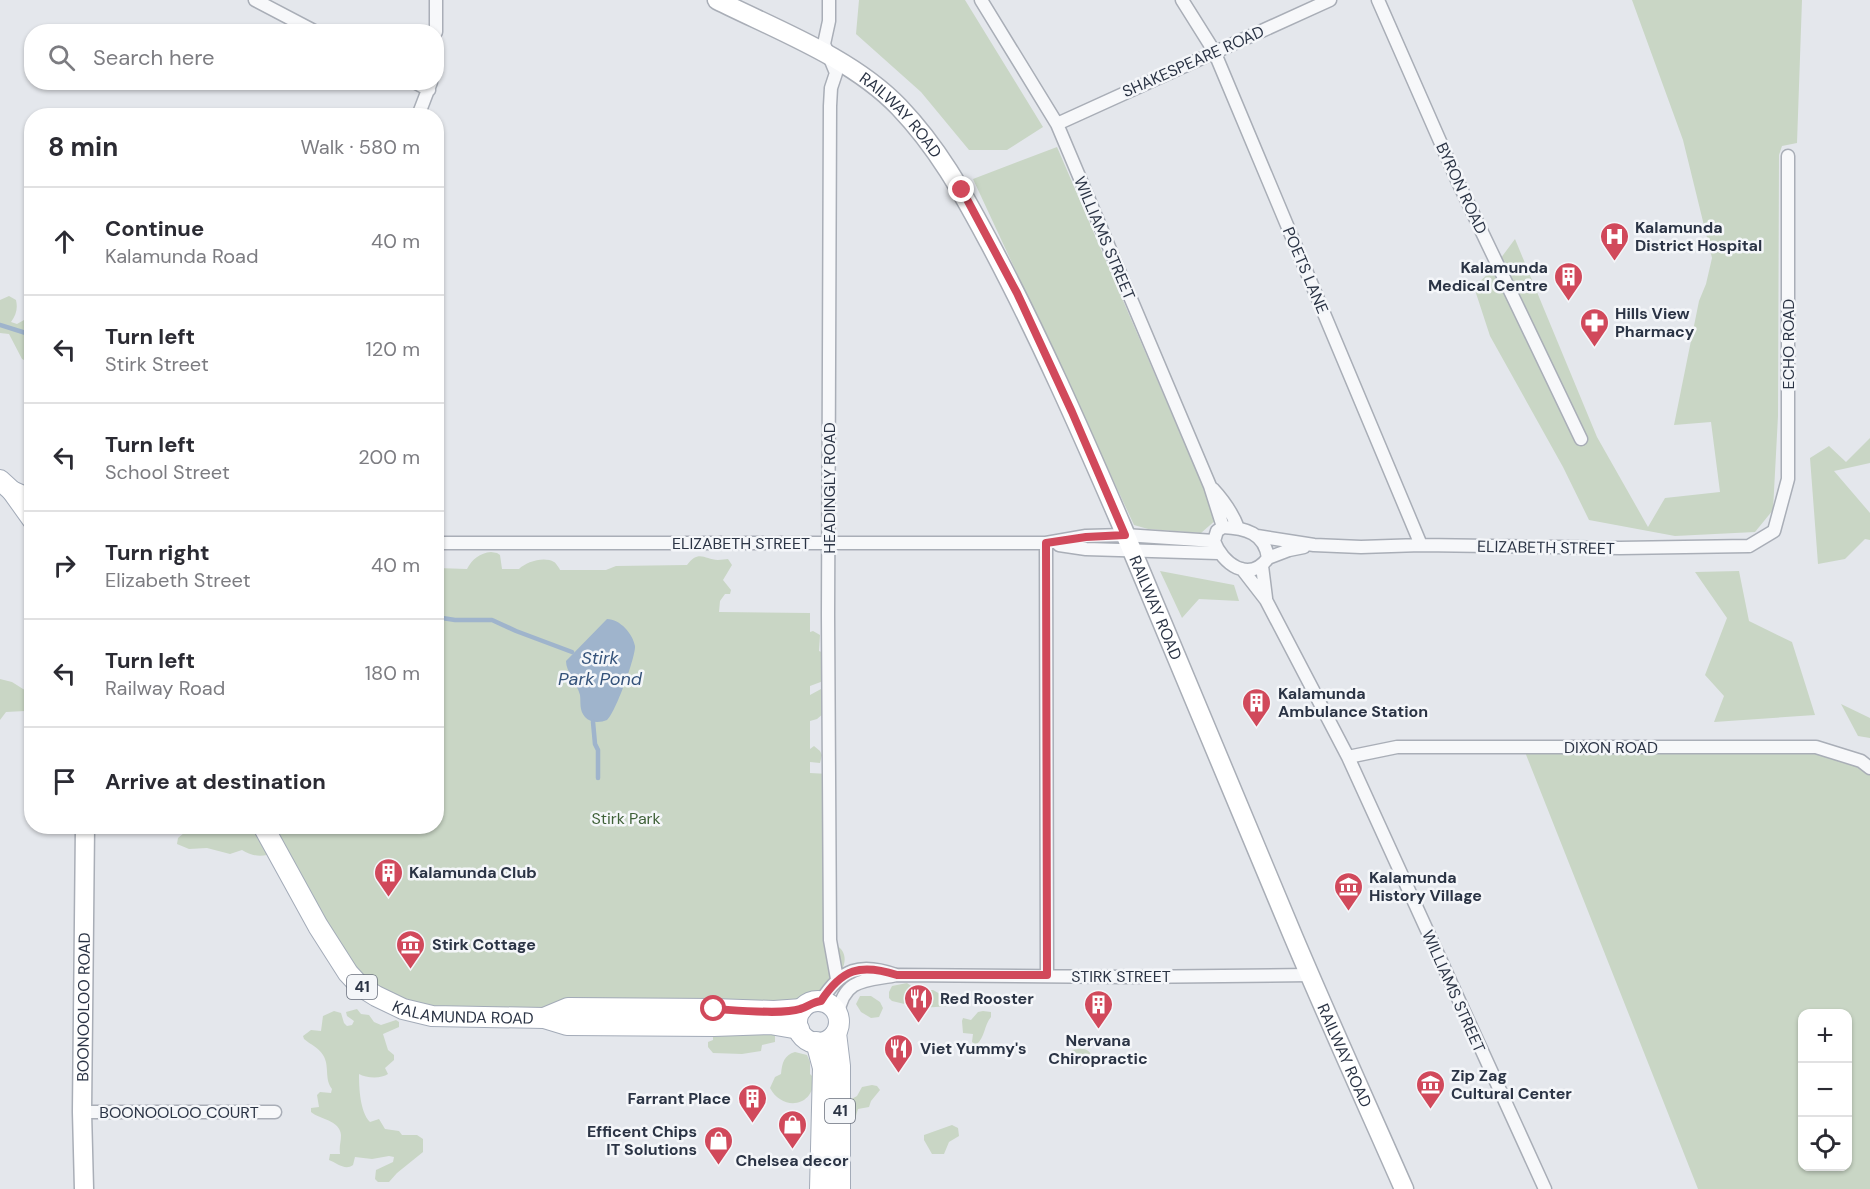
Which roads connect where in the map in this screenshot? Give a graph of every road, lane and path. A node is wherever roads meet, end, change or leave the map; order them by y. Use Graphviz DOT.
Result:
graph roads {
  1 [pos="255,0"];
  2 [pos="436,0"];
  3 [pos="717,0"];
  4 [pos="829,0"];
  5 [pos="981,0"];
  6 [pos="1182,0"];
  7 [pos="1330,0"];
  8 [pos="1378,0"];
  9 [pos="301,24"];
  10 [pos="435,24"];
  11 [pos="1214,51"];
  12 [pos="829,56"];
  13 [pos="428,90"];
  14 [pos="421,108"];
  15 [pos="1057,124"];
  16 [pos="1788,156"];
  17 [pos="1581,439"];
  18 [pos="6,486"];
  19 [pos="1210,486"];
  20 [pos="24,496"];
  21 [pos="24,509"];
  22 [pos="1223,527"];
  23 [pos="1238,528"];
  24 [pos="1774,531"];
  25 [pos="1257,536"];
  26 [pos="1214,540"];
  27 [pos="1129,542"];
  28 [pos="444,543"];
  29 [pos="1046,543"];
  30 [pos="829,544"];
  31 [pos="1314,545"];
  32 [pos="1421,545"];
  33 [pos="1218,553"];
  34 [pos="1265,562"];
  35 [pos="1242,569"];
  36 [pos="1266,600"];
  37 [pos="1348,757"];
  38 [pos="1870,768"];
  39 [pos="85,834"];
  40 [pos="267,834"];
  41 [pos="897,975"];
  42 [pos="1047,975"];
  43 [pos="1310,975"];
  44 [pos="837,979"];
  45 [pos="821,1001"];
  46 [pos="800,1019"];
  47 [pos="837,1024"];
  48 [pos="816,1042"];
  49 [pos="82,1112"];
  50 [pos="275,1112"];
  51 [pos="84,1189"];
  52 [pos="820,1189"];
  53 [pos="840,1189"];
  54 [pos="1404,1189"];
  55 [pos="1545,1189"];
  1 -- 9 [label="street"];
  2 -- 10 [label="street"];
  3 -- 12 [label="street, RAILWAY ROAD"];
  4 -- 12 [label="street, HEADINGLY ROAD"];
  5 -- 15 [label="street, WILLIAMS STREET"];
  6 -- 11 [label="street, POETS LANE"];
  7 -- 11 [label="street, SHAKESPEARE ROAD"];
  8 -- 17 [label="street, BYRON ROAD"];
  11 -- 15 [label="street, SHAKESPEARE ROAD"];
  11 -- 32 [label="street, POETS LANE"];
  12 -- 27 [label="street, RAILWAY ROAD"];
  12 -- 30 [label="street, HEADINGLY ROAD"];
  13 -- 14 [label="street"];
  15 -- 19 [label="street, WILLIAMS STREET"];
  16 -- 24 [label="street, ECHO ROAD"];
  18 -- 20 [label="main road"];
  18 -- 21 [label="main road"];
  19 -- 22 [label="street, WILLIAMS STREET"];
  19 -- 23 [label="street, WILLIAMS STREET"];
  22 -- 23 [label="street"];
  22 -- 26 [label="street"];
  23 -- 25 [label="street"];
  24 -- 32 [label="street, ELIZABETH STREET"];
  25 -- 31 [label="street, ELIZABETH STREET"];
  25 -- 34 [label="street"];
  26 -- 27 [label="street, ELIZABETH STREET"];
  26 -- 33 [label="street"];
  27 -- 29 [label="street, ELIZABETH STREET"];
  27 -- 33 [label="street, ELIZABETH STREET"];
  27 -- 43 [label="street, RAILWAY ROAD"];
  28 -- 30 [label="street, ELIZABETH STREET"];
  29 -- 30 [label="street, ELIZABETH STREET"];
  29 -- 42 [label="street"];
  30 -- 44 [label="street, HEADINGLY ROAD"];
  31 -- 32 [label="street, ELIZABETH STREET"];
  31 -- 34 [label="street, ELIZABETH STREET"];
  33 -- 35 [label="street"];
  34 -- 35 [label="street"];
  34 -- 36 [label="street, WILLIAMS STREET"];
  35 -- 36 [label="street, WILLIAMS STREET"];
  36 -- 37 [label="street, WILLIAMS STREET"];
  37 -- 38 [label="street, DIXON ROAD"];
  37 -- 55 [label="street, WILLIAMS STREET"];
  39 -- 49 [label="street, BOONOOLOO ROAD"];
  40 -- 46 [label="main road, KALAMUNDA ROAD / 41"];
  41 -- 42 [label="street, STIRK STREET"];
  41 -- 44 [label="street, STIRK STREET"];
  41 -- 47 [label="street, STIRK STREET"];
  42 -- 43 [label="street, STIRK STREET"];
  43 -- 54 [label="street, RAILWAY ROAD"];
  44 -- 45 [label="street"];
  45 -- 46 [label="main road"];
  45 -- 47 [label="main road"];
  46 -- 48 [label="main road, 41"];
  47 -- 48 [label="main road"];
  47 -- 53 [label="main road, 41"];
  48 -- 52 [label="main road, 41"];
  49 -- 50 [label="street, BOONOOLOO COURT"];
  49 -- 51 [label="street, BOONOOLOO ROAD"];
}
